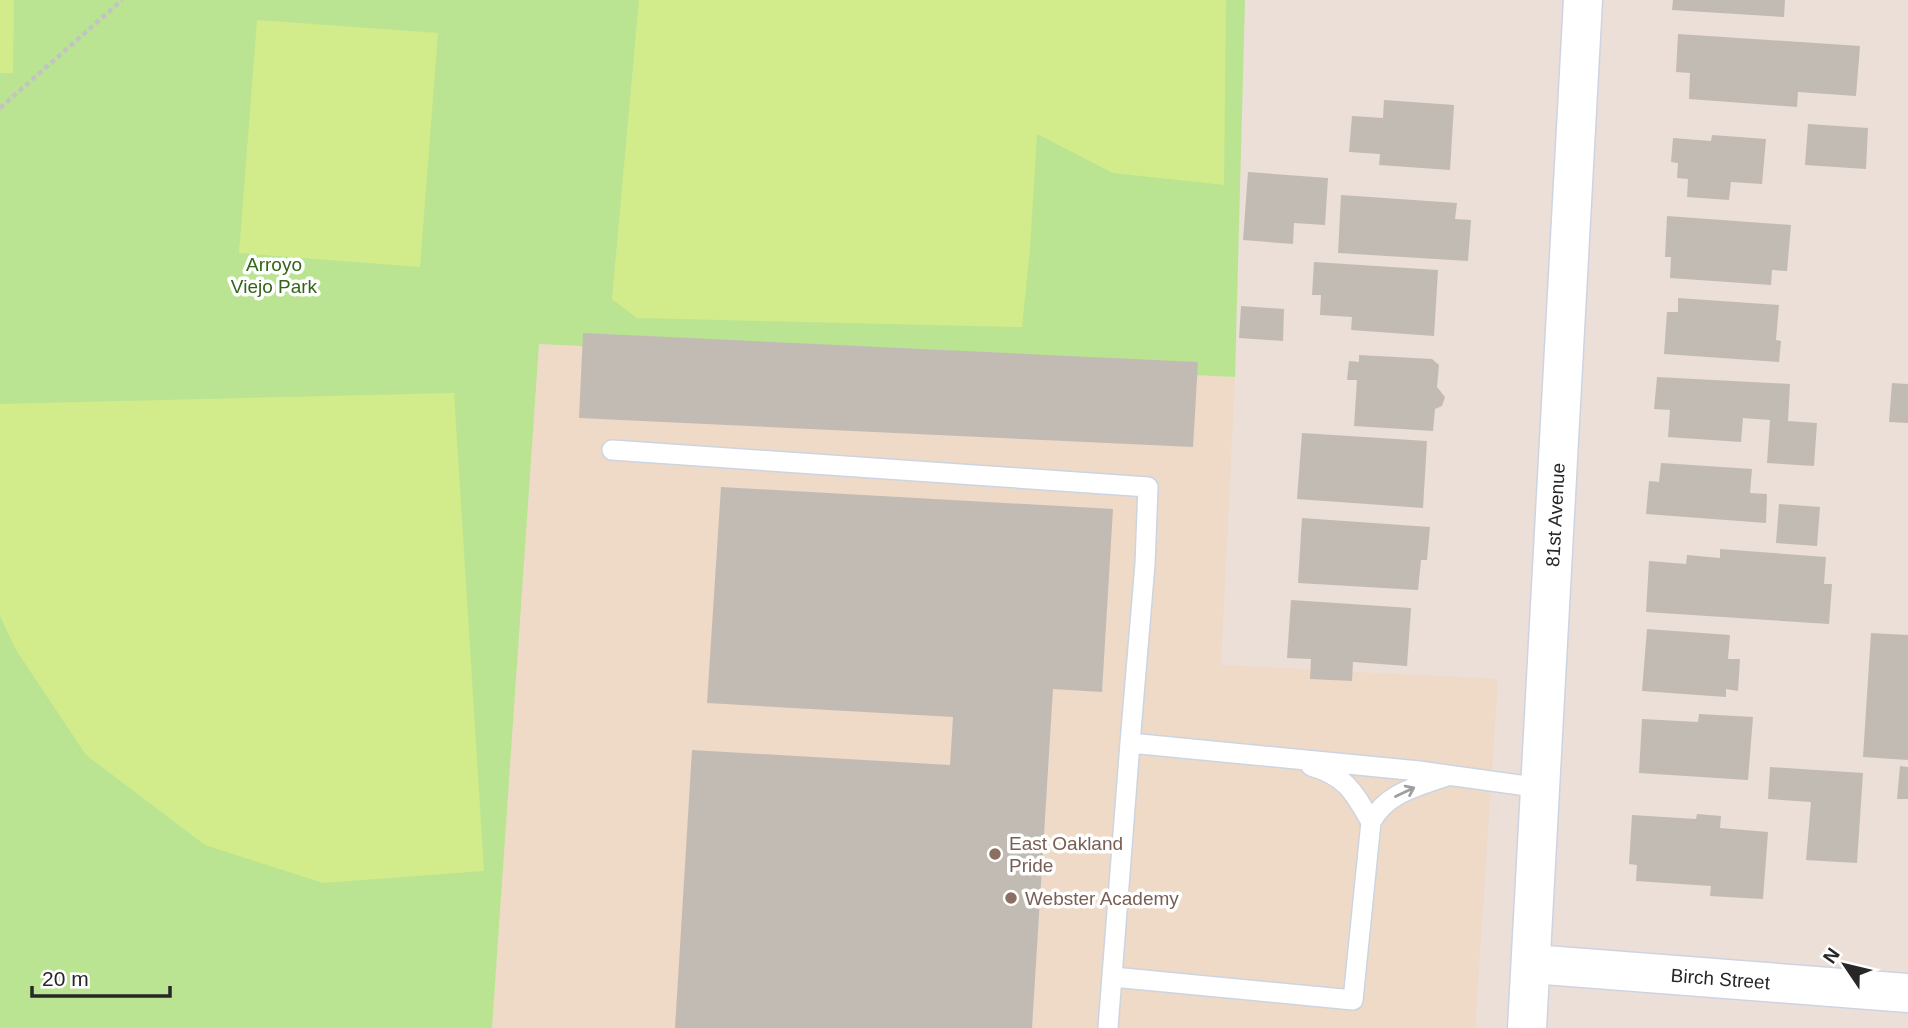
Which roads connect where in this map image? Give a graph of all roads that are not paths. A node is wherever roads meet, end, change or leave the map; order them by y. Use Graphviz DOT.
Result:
graph roads {
  1 [pos="1583,0"];
  2 [pos="612,450"];
  3 [pos="1130,743"];
  4 [pos="1270,755"];
  5 [pos="1448,775"];
  6 [pos="1541,788"];
  7 [pos="1371,822"];
  8 [pos="1532,964"];
  9 [pos="1113,977"];
  10 [pos="1908,993"];
  11 [pos="1108,1028"];
  12 [pos="1527,1028"];
  1 -- 6 [label="street, 81st Avenue"];
  2 -- 3 [label="lane"];
  3 -- 4 [label="lane"];
  3 -- 9 [label="lane"];
  4 -- 5 [label="lane"];
  4 -- 7 [label="lane"];
  5 -- 6 [label="lane"];
  7 -- 5 [label="lane, one-way"];
  6 -- 8 [label="street, 81st Avenue"];
  7 -- 9 [label="lane"];
  8 -- 10 [label="street, Birch Street"];
  8 -- 12 [label="street, 81st Avenue"];
  9 -- 11 [label="lane"];
}
